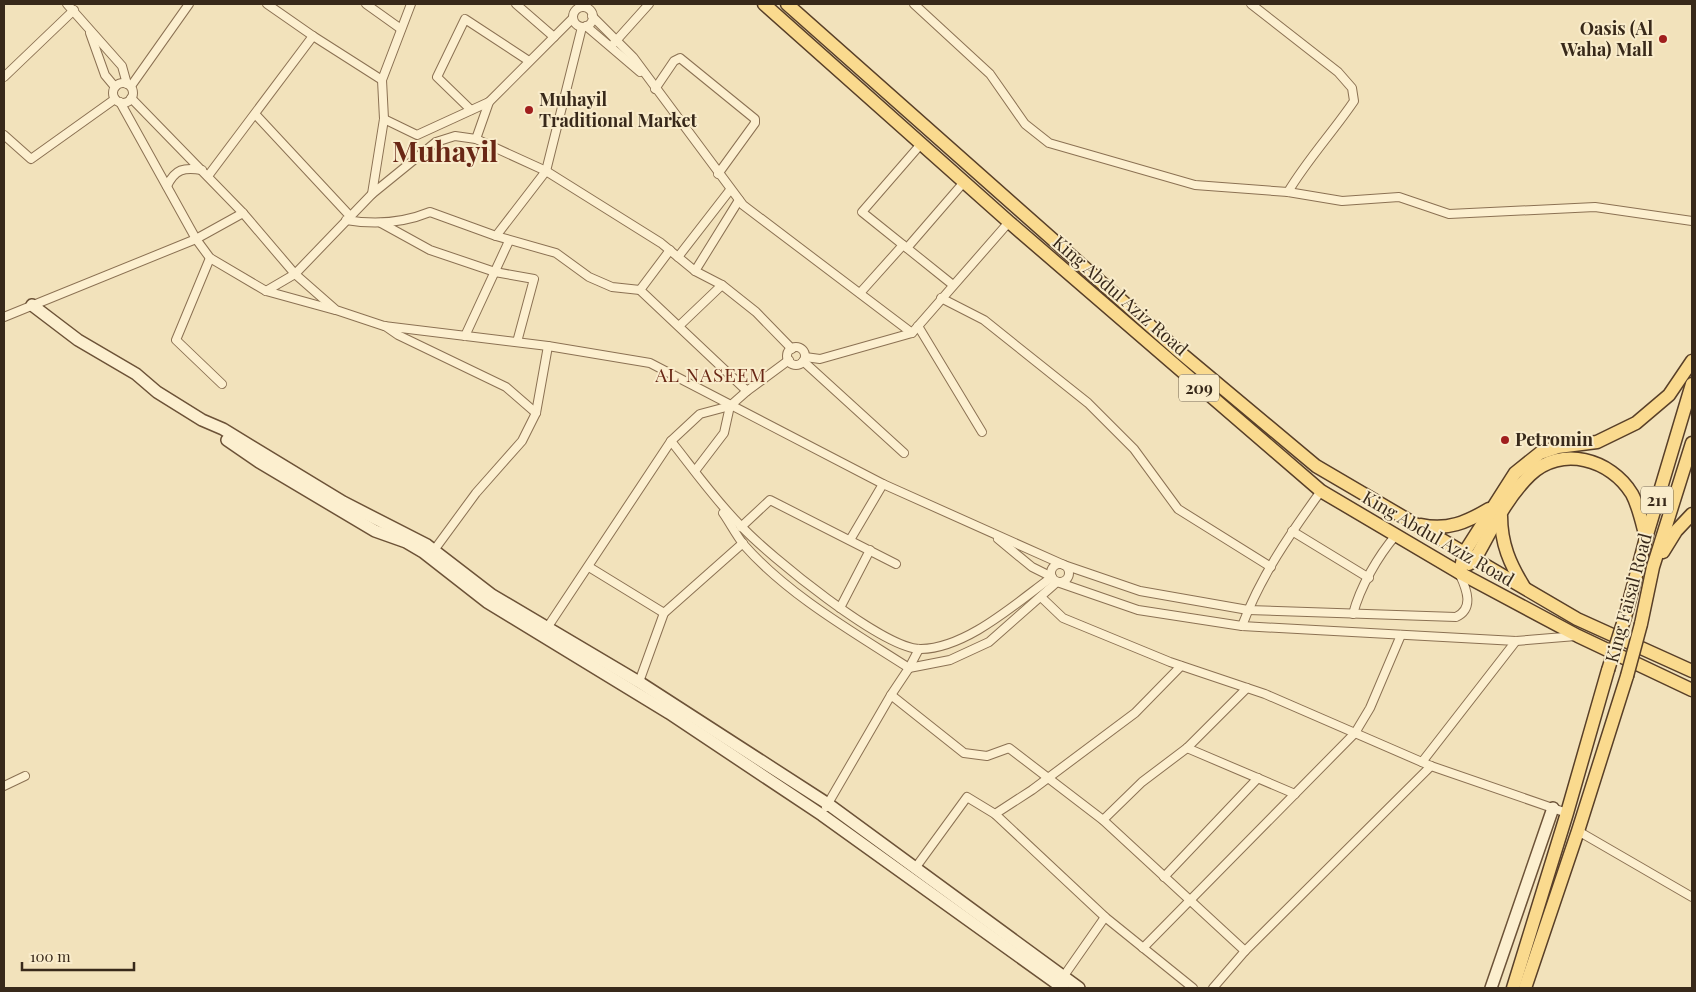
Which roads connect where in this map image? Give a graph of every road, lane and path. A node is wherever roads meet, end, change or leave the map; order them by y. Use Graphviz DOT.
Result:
graph roads {
  1 [pos="67,4"];
  2 [pos="189,4"];
  3 [pos="267,4"];
  4 [pos="366,4"];
  5 [pos="411,4"];
  6 [pos="516,4"];
  7 [pos="649,4"];
  8 [pos="764,4"];
  9 [pos="787,4"];
  10 [pos="914,4"];
  11 [pos="1251,4"];
  12 [pos="579,6"];
  13 [pos="74,10"];
  14 [pos="592,16"];
  15 [pos="573,18"];
  16 [pos="584,26"];
  17 [pos="88,29"];
  18 [pos="401,29"];
  19 [pos="313,36"];
  20 [pos="554,37"];
  21 [pos="616,40"];
  22 [pos="610,47"];
  23 [pos="529,61"];
  24 [pos="646,76"];
  25 [pos="4,77"];
  26 [pos="382,80"];
  27 [pos="129,85"];
  28 [pos="114,87"];
  29 [pos="655,89"];
  30 [pos="131,98"];
  31 [pos="118,100"];
  32 [pos="489,102"];
  33 [pos="471,110"];
  34 [pos="256,115"];
  35 [pos="384,119"];
  36 [pos="4,134"];
  37 [pos="476,139"];
  38 [pos="921,144"];
  39 [pos="202,170"];
  40 [pos="546,171"];
  41 [pos="718,174"];
  42 [pos="208,176"];
  43 [pos="964,182"];
  44 [pos="167,186"];
  45 [pos="730,190"];
  46 [pos="1288,192"];
  47 [pos="372,194"];
  48 [pos="739,200"];
  49 [pos="243,213"];
  50 [pos="348,218"];
  51 [pos="1692,221"];
  52 [pos="381,222"];
  53 [pos="1009,222"];
  54 [pos="496,236"];
  55 [pos="196,239"];
  56 [pos="509,241"];
  57 [pos="905,246"];
  58 [pos="670,250"];
  59 [pos="678,257"];
  60 [pos="210,258"];
  61 [pos="695,271"];
  62 [pos="495,272"];
  63 [pos="295,274"];
  64 [pos="722,285"];
  65 [pos="953,285"];
  66 [pos="640,290"];
  67 [pos="266,291"];
  68 [pos="860,293"];
  69 [pos="941,298"];
  70 [pos="32,306"];
  71 [pos="336,310"];
  72 [pos="4,317"];
  73 [pos="384,326"];
  74 [pos="680,326"];
  75 [pos="918,326"];
  76 [pos="912,333"];
  77 [pos="465,336"];
  78 [pos="517,342"];
  79 [pos="548,346"];
  80 [pos="792,349"];
  81 [pos="804,359"];
  82 [pos="789,360"];
  83 [pos="1692,361"];
  84 [pos="222,384"];
  85 [pos="1692,384"];
  86 [pos="747,390"];
  87 [pos="730,406"];
  88 [pos="536,413"];
  89 [pos="982,432"];
  90 [pos="671,441"];
  91 [pos="1692,443"];
  92 [pos="904,453"];
  93 [pos="695,471"];
  94 [pos="883,484"];
  95 [pos="1321,491"];
  96 [pos="711,494"];
  97 [pos="1496,512"];
  98 [pos="1692,514"];
  99 [pos="1413,522"];
  100 [pos="741,526"];
  101 [pos="1292,531"];
  102 [pos="991,533"];
  103 [pos="1396,535"];
  104 [pos="1646,538"];
  105 [pos="850,540"];
  106 [pos="743,543"];
  107 [pos="870,550"];
  108 [pos="431,553"];
  109 [pos="1469,556"];
  110 [pos="896,564"];
  111 [pos="1064,565"];
  112 [pos="1653,566"];
  113 [pos="1271,567"];
  114 [pos="589,568"];
  115 [pos="1460,573"];
  116 [pos="1369,578"];
  117 [pos="1055,580"];
  118 [pos="1526,589"];
  119 [pos="1041,597"];
  120 [pos="840,608"];
  121 [pos="1248,610"];
  122 [pos="664,613"];
  123 [pos="1353,614"];
  124 [pos="1242,626"];
  125 [pos="548,628"];
  126 [pos="1401,635"];
  127 [pos="1578,636"];
  128 [pos="1516,641"];
  129 [pos="919,650"];
  130 [pos="1181,666"];
  131 [pos="909,668"];
  132 [pos="1692,671"];
  133 [pos="639,682"];
  134 [pos="1247,688"];
  135 [pos="1692,690"];
  136 [pos="891,695"];
  137 [pos="1355,733"];
  138 [pos="1187,748"];
  139 [pos="1422,762"];
  140 [pos="1431,766"];
  141 [pos="25,776"];
  142 [pos="1047,777"];
  143 [pos="1258,778"];
  144 [pos="4,786"];
  145 [pos="1296,794"];
  146 [pos="828,804"];
  147 [pos="1553,808"];
  148 [pos="1568,813"];
  149 [pos="995,814"];
  150 [pos="822,815"];
  151 [pos="1102,820"];
  152 [pos="1578,831"];
  153 [pos="916,867"];
  154 [pos="1164,877"];
  155 [pos="1692,897"];
  156 [pos="1190,901"];
  157 [pos="1105,917"];
  158 [pos="1143,948"];
  159 [pos="1245,952"];
  160 [pos="1060,985"];
  161 [pos="1079,988"];
  162 [pos="1193,988"];
  163 [pos="1213,988"];
  164 [pos="1491,988"];
  165 [pos="1513,988"];
  166 [pos="1525,988"];
  1 -- 13 [label="street"];
  2 -- 27 [label="street"];
  3 -- 19 [label="street"];
  4 -- 18 [label="street"];
  5 -- 18 [label="street"];
  6 -- 20 [label="street"];
  7 -- 21 [label="street"];
  8 -- 38 [label="main road, King Abdul Aziz Road / 209"];
  9 -- 99 [label="main road, King Abdul Aziz Road / 209"];
  10 -- 46 [label="street"];
  11 -- 46 [label="street"];
  12 -- 14 [label="street"];
  12 -- 15 [label="street"];
  13 -- 17 [label="street"];
  13 -- 25 [label="street"];
  14 -- 16 [label="street"];
  14 -- 21 [label="street"];
  15 -- 16 [label="street"];
  15 -- 20 [label="street"];
  16 -- 22 [label="street"];
  16 -- 40 [label="street"];
  17 -- 27 [label="street"];
  17 -- 28 [label="street"];
  18 -- 26 [label="street"];
  19 -- 26 [label="street"];
  19 -- 34 [label="street"];
  20 -- 23 [label="street"];
  21 -- 22 [label="street"];
  21 -- 24 [label="street"];
  22 -- 24 [label="street"];
  23 -- 32 [label="street"];
  23 -- 33 [label="street"];
  24 -- 29 [label="street"];
  26 -- 35 [label="street"];
  27 -- 28 [label="street"];
  27 -- 30 [label="street"];
  28 -- 31 [label="street"];
  29 -- 41 [label="street"];
  29 -- 41 [label="street"];
  30 -- 31 [label="street"];
  30 -- 39 [label="street"];
  31 -- 36 [label="street"];
  31 -- 44 [label="street"];
  32 -- 33 [label="street"];
  32 -- 37 [label="street"];
  33 -- 35 [label="street"];
  34 -- 42 [label="street"];
  34 -- 50 [label="street"];
  35 -- 47 [label="street"];
  37 -- 40 [label="street"];
  37 -- 47 [label="street"];
  38 -- 43 [label="main road, King Abdul Aziz Road / 209"];
  38 -- 57 [label="street"];
  39 -- 42 [label="street"];
  39 -- 44 [label="street"];
  40 -- 54 [label="street"];
  40 -- 58 [label="street"];
  41 -- 45 [label="street"];
  42 -- 49 [label="street"];
  43 -- 53 [label="main road, King Abdul Aziz Road / 209"];
  43 -- 57 [label="street"];
  44 -- 55 [label="street"];
  45 -- 48 [label="street"];
  45 -- 59 [label="street"];
  46 -- 51 [label="street"];
  47 -- 50 [label="street"];
  48 -- 61 [label="street"];
  48 -- 68 [label="street"];
  49 -- 55 [label="street"];
  49 -- 63 [label="street"];
  50 -- 52 [label="street"];
  50 -- 63 [label="street"];
  52 -- 54 [label="street"];
  52 -- 62 [label="street"];
  53 -- 65 [label="street"];
  53 -- 95 [label="main road, King Abdul Aziz Road / 209"];
  54 -- 56 [label="street"];
  55 -- 60 [label="street"];
  55 -- 70 [label="street"];
  56 -- 62 [label="street"];
  56 -- 66 [label="street"];
  57 -- 65 [label="street"];
  57 -- 68 [label="street"];
  58 -- 59 [label="street"];
  58 -- 66 [label="street"];
  59 -- 61 [label="street"];
  60 -- 67 [label="street"];
  60 -- 84 [label="street"];
  61 -- 64 [label="street"];
  62 -- 77 [label="street"];
  62 -- 78 [label="street"];
  63 -- 67 [label="street"];
  63 -- 71 [label="street"];
  64 -- 74 [label="street"];
  64 -- 80 [label="street"];
  65 -- 69 [label="street"];
  66 -- 74 [label="street"];
  67 -- 71 [label="street"];
  68 -- 76 [label="street"];
  69 -- 75 [label="street"];
  69 -- 113 [label="street"];
  70 -- 72 [label="street"];
  70 -- 108 [label="street"];
  71 -- 73 [label="street"];
  73 -- 77 [label="street"];
  73 -- 88 [label="street"];
  74 -- 86 [label="street"];
  75 -- 76 [label="street"];
  75 -- 89 [label="street"];
  76 -- 81 [label="street"];
  77 -- 78 [label="street"];
  78 -- 79 [label="street"];
  79 -- 87 [label="street"];
  79 -- 88 [label="street"];
  80 -- 81 [label="street"];
  80 -- 82 [label="street"];
  81 -- 82 [label="street"];
  81 -- 92 [label="street"];
  82 -- 86 [label="street"];
  83 -- 97 [label="main road"];
  85 -- 104 [label="main road, King Faisal Road / 211"];
  86 -- 87 [label="street"];
  87 -- 90 [label="street"];
  87 -- 93 [label="street"];
  87 -- 94 [label="street"];
  88 -- 108 [label="street"];
  90 -- 93 [label="street"];
  90 -- 114 [label="street"];
  91 -- 112 [label="main road, King Faisal Road / 211"];
  93 -- 96 [label="street"];
  94 -- 102 [label="street"];
  94 -- 105 [label="street"];
  95 -- 101 [label="street"];
  95 -- 103 [label="main road, King Abdul Aziz Road / 209"];
  96 -- 100 [label="street"];
  96 -- 106 [label="street"];
  97 -- 99 [label="main road"];
  97 -- 104 [label="main road"];
  97 -- 109 [label="main road"];
  97 -- 118 [label="main road"];
  98 -- 112 [label="main road"];
  99 -- 109 [label="main road, King Abdul Aziz Road / 209"];
  100 -- 105 [label="street"];
  100 -- 120 [label="street"];
  101 -- 113 [label="street"];
  101 -- 116 [label="street"];
  102 -- 111 [label="street"];
  102 -- 117 [label="street"];
  103 -- 115 [label="main road, King Abdul Aziz Road / 209"];
  103 -- 116 [label="street"];
  104 -- 148 [label="main road, King Faisal Road / 211, bridge"];
  105 -- 107 [label="street"];
  106 -- 122 [label="street"];
  106 -- 131 [label="street"];
  107 -- 110 [label="street"];
  107 -- 120 [label="street"];
  108 -- 125 [label="street"];
  108 -- 150 [label="street"];
  109 -- 115 [label="main road"];
  109 -- 118 [label="main road, King Abdul Aziz Road / 209"];
  111 -- 117 [label="street"];
  111 -- 117 [label="street"];
  111 -- 121 [label="street"];
  112 -- 152 [label="main road, King Faisal Road / 211, bridge"];
  113 -- 121 [label="street"];
  114 -- 122 [label="street"];
  114 -- 125 [label="street"];
  115 -- 123 [label="street"];
  115 -- 127 [label="main road, King Abdul Aziz Road / 209"];
  116 -- 123 [label="street"];
  117 -- 119 [label="street"];
  117 -- 124 [label="street"];
  117 -- 129 [label="street"];
  118 -- 132 [label="main road, King Abdul Aziz Road / 209"];
  119 -- 130 [label="street"];
  119 -- 131 [label="street"];
  120 -- 129 [label="street"];
  121 -- 123 [label="street"];
  121 -- 124 [label="street"];
  122 -- 133 [label="street"];
  124 -- 126 [label="street"];
  125 -- 133 [label="street"];
  126 -- 128 [label="street"];
  126 -- 137 [label="street"];
  127 -- 128 [label="street"];
  127 -- 135 [label="main road, King Abdul Aziz Road / 209"];
  128 -- 139 [label="street"];
  129 -- 131 [label="street"];
  130 -- 134 [label="street"];
  130 -- 142 [label="street"];
  131 -- 136 [label="street"];
  133 -- 146 [label="street"];
  134 -- 137 [label="street"];
  134 -- 138 [label="street"];
  136 -- 142 [label="street"];
  136 -- 146 [label="street"];
  137 -- 139 [label="street"];
  137 -- 145 [label="street"];
  138 -- 143 [label="street"];
  138 -- 151 [label="street"];
  139 -- 140 [label="street"];
  140 -- 147 [label="street"];
  140 -- 159 [label="street"];
  141 -- 144 [label="street"];
  142 -- 149 [label="street"];
  142 -- 151 [label="street"];
  143 -- 145 [label="street"];
  143 -- 154 [label="street"];
  145 -- 156 [label="street"];
  146 -- 150 [label="street"];
  146 -- 153 [label="street"];
  147 -- 148 [label="street"];
  147 -- 164 [label="street"];
  148 -- 165 [label="main road, King Faisal Road"];
  149 -- 153 [label="street"];
  149 -- 157 [label="street"];
  150 -- 160 [label="street"];
  151 -- 154 [label="street"];
  152 -- 155 [label="street"];
  152 -- 166 [label="main road, King Faisal Road"];
  153 -- 160 [label="street"];
  154 -- 156 [label="street"];
  156 -- 158 [label="street"];
  156 -- 159 [label="street"];
  157 -- 158 [label="street"];
  157 -- 160 [label="street"];
  158 -- 162 [label="street"];
  159 -- 163 [label="street"];
  160 -- 161 [label="street"];
}
